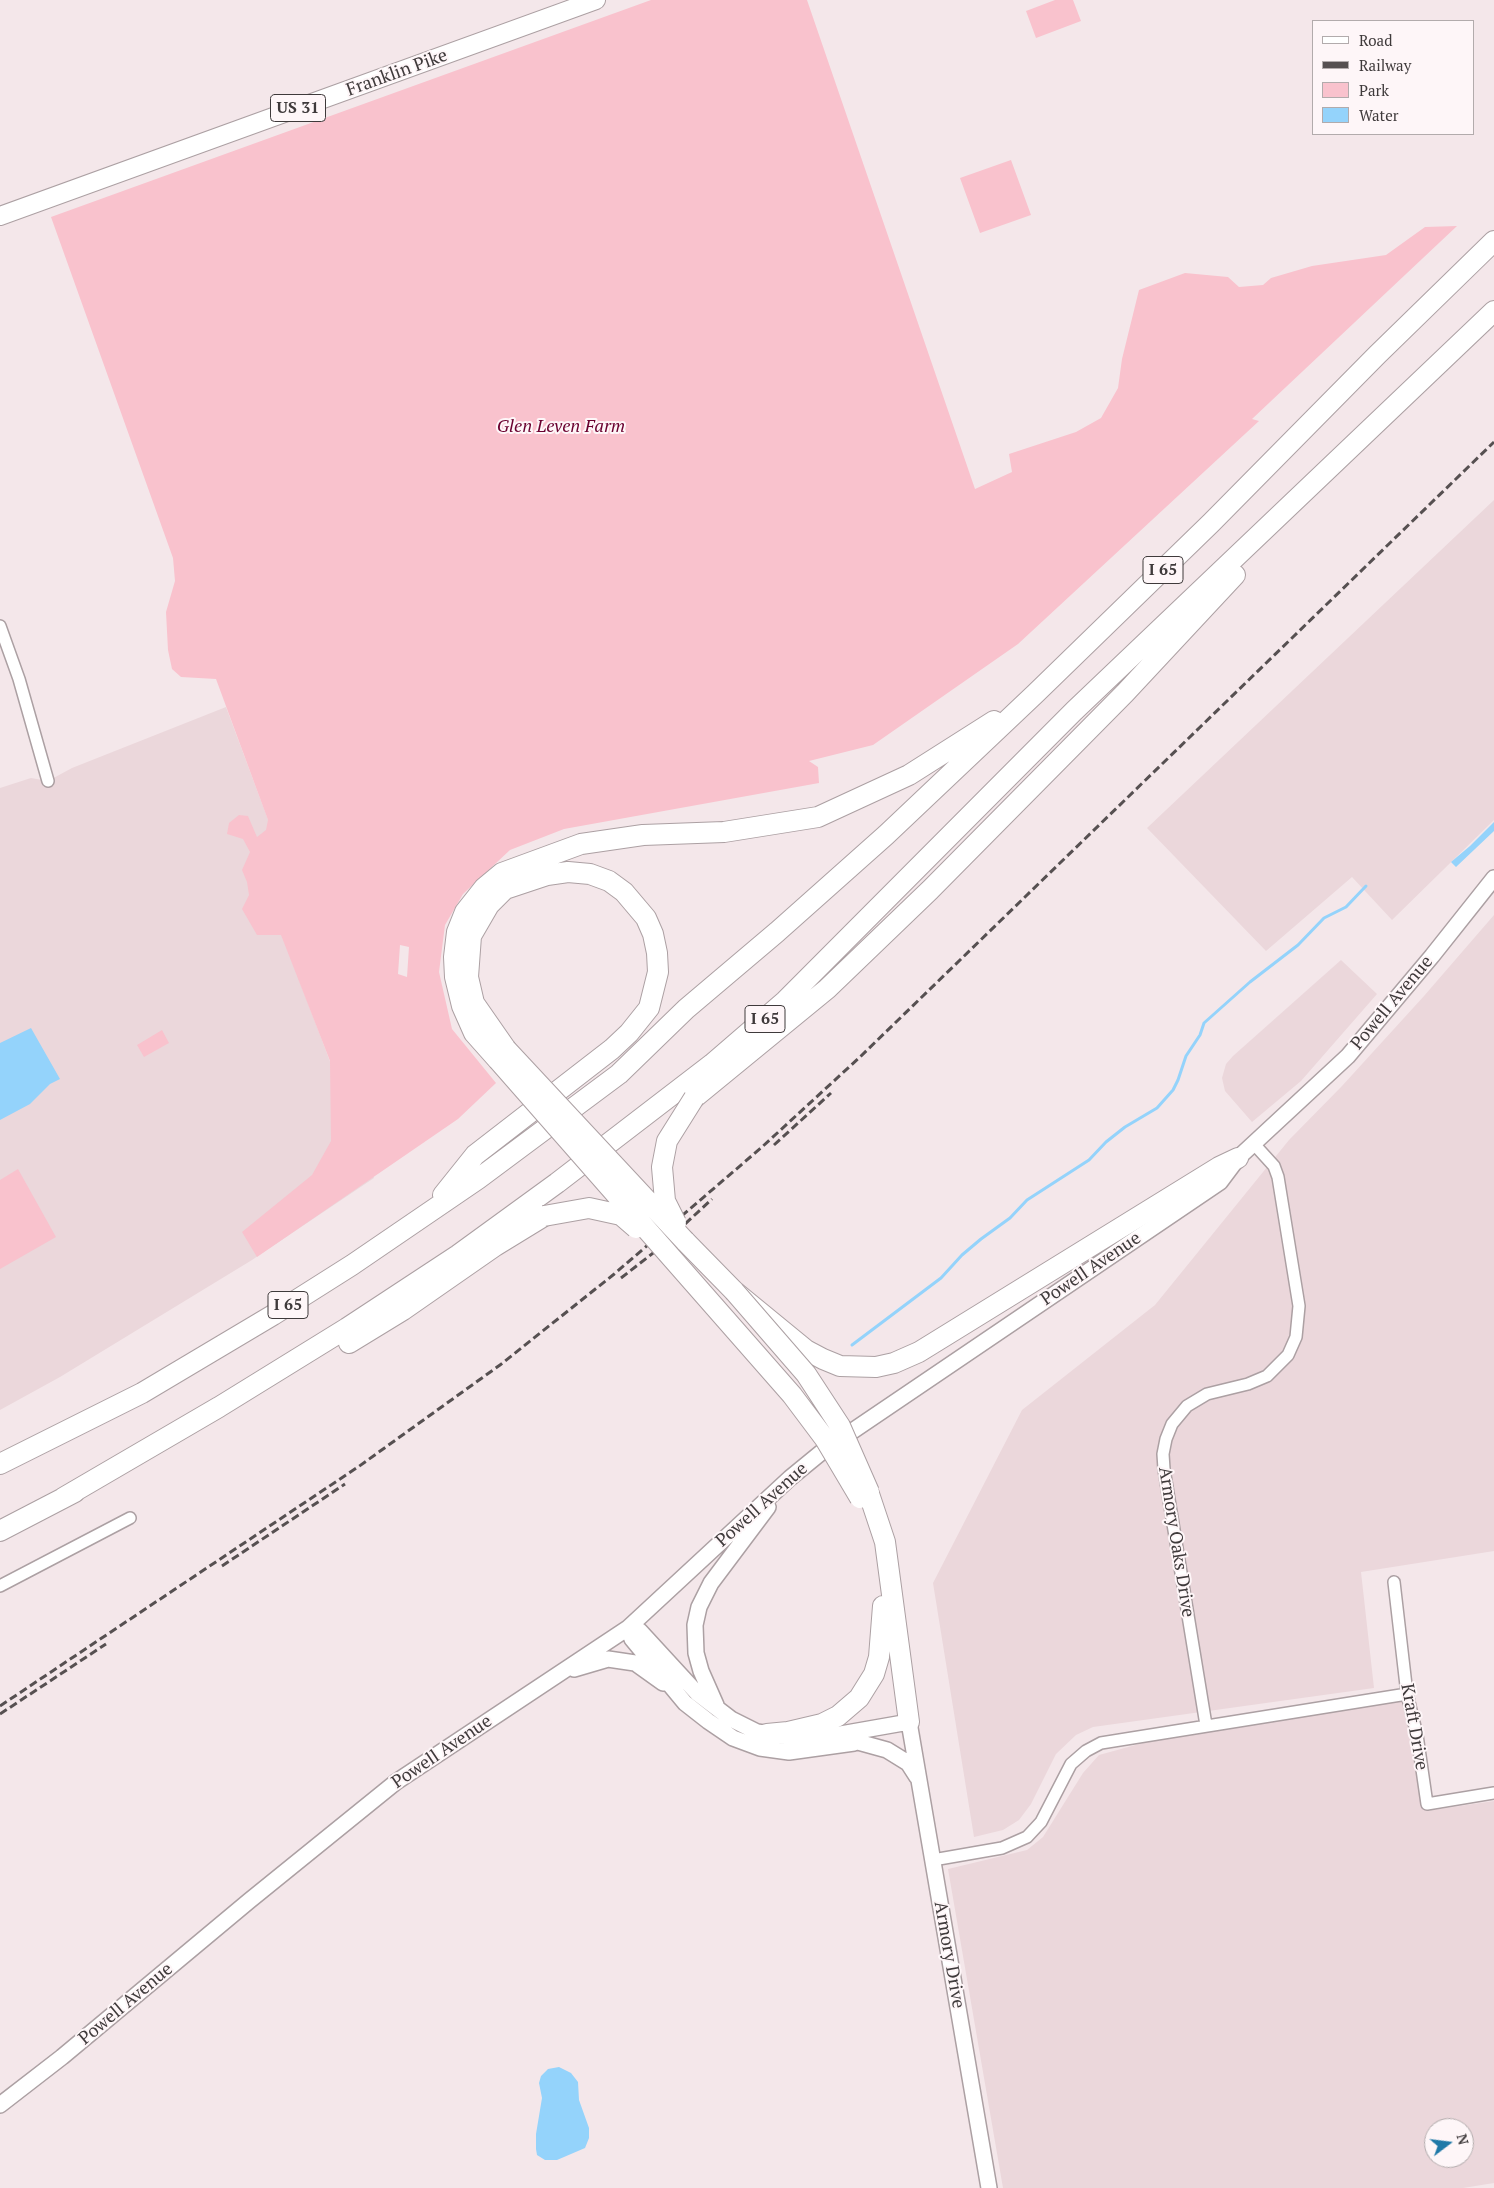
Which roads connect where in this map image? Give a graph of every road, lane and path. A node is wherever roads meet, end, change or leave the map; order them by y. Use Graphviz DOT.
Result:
graph roads {
  1 [pos="596,0"];
  2 [pos="0,216"];
  3 [pos="1494,241"];
  4 [pos="1494,311"];
  5 [pos="1374,425"];
  6 [pos="0,626"];
  7 [pos="1035,694"];
  8 [pos="48,781"];
  9 [pos="1494,878"];
  10 [pos="502,1055"];
  11 [pos="1254,1144"];
  12 [pos="1238,1158"];
  13 [pos="430,1212"];
  14 [pos="685,1240"];
  15 [pos="668,1255"];
  16 [pos="734,1290"];
  17 [pos="0,1464"];
  18 [pos="790,1478"];
  19 [pos="865,1496"];
  20 [pos="63,1498"];
  21 [pos="130,1518"];
  22 [pos="0,1531"];
  23 [pos="1394,1582"];
  24 [pos="0,1586"];
  25 [pos="883,1606"];
  26 [pos="628,1628"];
  27 [pos="560,1673"];
  28 [pos="673,1689"];
  29 [pos="1407,1694"];
  30 [pos="716,1706"];
  31 [pos="1206,1725"];
  32 [pos="909,1727"];
  33 [pos="767,1734"];
  34 [pos="858,1742"];
  35 [pos="919,1781"];
  36 [pos="1494,1793"];
  37 [pos="933,1860"];
  38 [pos="0,2105"];
  39 [pos="989,2188"];
  1 -- 2 [label="main road, Franklin Pike / US 31"];
  3 -- 7 [label="highway, I 65"];
  4 -- 5 [label="highway, I 65"];
  5 -- 14 [label="highway, bridge"];
  5 -- 20 [label="highway, I 65"];
  6 -- 8 [label="street"];
  7 -- 10 [label="highway"];
  7 -- 13 [label="highway, I 65"];
  9 -- 11 [label="main road, Powell Avenue"];
  10 -- 13 [label="highway"];
  10 -- 14 [label="highway, bridge"];
  10 -- 15 [label="highway, bridge"];
  11 -- 12 [label="main road, Powell Avenue"];
  11 -- 31 [label="street, Armory Oaks Drive"];
  12 -- 16 [label="highway, bridge"];
  12 -- 18 [label="main road, Powell Avenue"];
  13 -- 17 [label="highway, I 65"];
  14 -- 16 [label="highway"];
  15 -- 19 [label="highway, bridge"];
  15 -- 20 [label="highway, bridge"];
  16 -- 19 [label="highway, bridge"];
  18 -- 26 [label="main road, Powell Avenue"];
  18 -- 30 [label="main road"];
  19 -- 25 [label="highway"];
  19 -- 32 [label="highway"];
  20 -- 22 [label="highway, I 65"];
  21 -- 24 [label="street"];
  23 -- 29 [label="street, Kraft Drive"];
  25 -- 32 [label="highway"];
  25 -- 33 [label="highway"];
  26 -- 27 [label="main road, Powell Avenue"];
  26 -- 28 [label="main road"];
  26 -- 30 [label="main road"];
  27 -- 28 [label="main road"];
  27 -- 38 [label="main road, Powell Avenue"];
  28 -- 34 [label="main road"];
  29 -- 31 [label="street"];
  29 -- 36 [label="street, Kraft Drive"];
  30 -- 33 [label="main road"];
  31 -- 37 [label="street"];
  32 -- 33 [label="main road"];
  32 -- 34 [label="main road"];
  32 -- 35 [label="main road, Armory Drive"];
  34 -- 35 [label="main road"];
  35 -- 37 [label="main road, Armory Drive"];
  37 -- 39 [label="main road, Armory Drive"];
}
